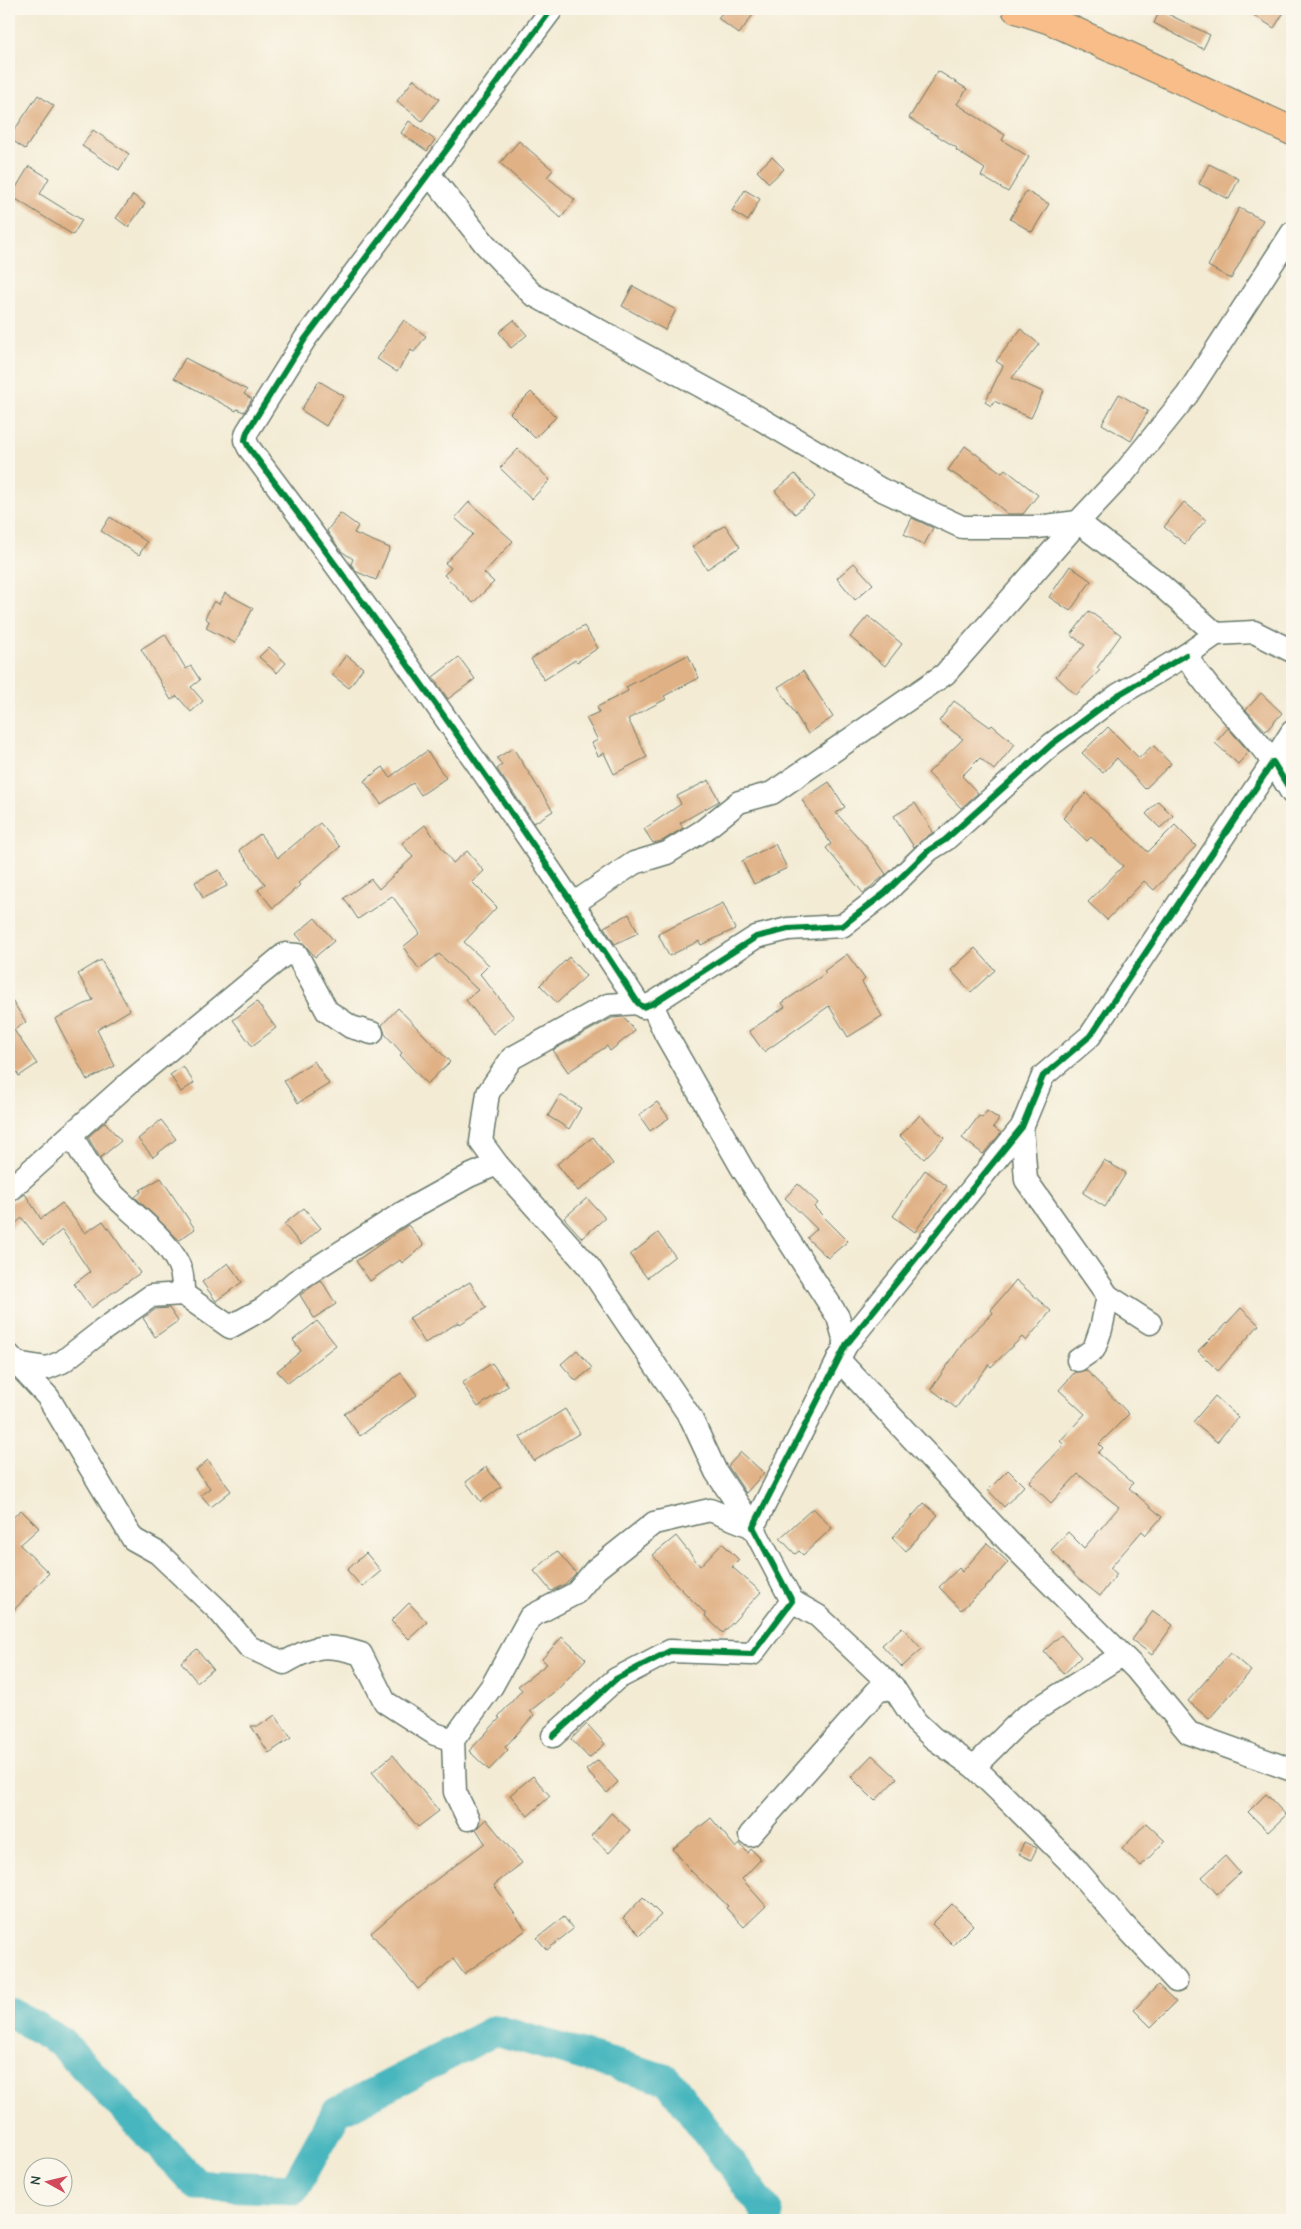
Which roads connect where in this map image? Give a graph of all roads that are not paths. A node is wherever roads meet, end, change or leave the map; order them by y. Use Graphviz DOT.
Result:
graph roads {
  1 [pos="552,9"];
  2 [pos="1016,9"];
  3 [pos="1292,131"];
  4 [pos="429,174"];
  5 [pos="1292,233"];
  6 [pos="1078,522"];
  7 [pos="1216,634"];
  8 [pos="1292,651"];
  9 [pos="1186,655"];
  10 [pos="1292,732"];
  11 [pos="1273,762"];
  12 [pos="1292,793"];
  13 [pos="573,904"];
  14 [pos="645,1003"];
  15 [pos="372,1033"];
  16 [pos="1022,1127"];
  17 [pos="71,1135"];
  18 [pos="497,1164"];
  19 [pos="9,1190"];
  20 [pos="184,1294"];
  21 [pos="1108,1296"];
  22 [pos="1150,1323"];
  23 [pos="842,1352"];
  24 [pos="12,1359"];
  25 [pos="1078,1360"];
  26 [pos="62,1362"];
  27 [pos="48,1397"];
  28 [pos="753,1527"];
  29 [pos="792,1601"];
  30 [pos="1122,1655"];
  31 [pos="893,1687"];
  32 [pos="553,1736"];
  33 [pos="452,1740"];
  34 [pos="974,1766"];
  35 [pos="1292,1770"];
  36 [pos="468,1819"];
  37 [pos="750,1835"];
  38 [pos="1176,1981"];
  1 -- 4 [label="street"];
  2 -- 3 [label="main road"];
  4 -- 6 [label="street"];
  4 -- 13 [label="street"];
  5 -- 6 [label="street"];
  6 -- 7 [label="street"];
  6 -- 13 [label="street"];
  7 -- 8 [label="street"];
  7 -- 9 [label="street"];
  9 -- 11 [label="street"];
  9 -- 14 [label="street"];
  10 -- 11 [label="street"];
  11 -- 12 [label="street"];
  11 -- 16 [label="street"];
  13 -- 14 [label="street"];
  14 -- 18 [label="street"];
  14 -- 23 [label="street"];
  15 -- 17 [label="street"];
  16 -- 21 [label="street"];
  16 -- 23 [label="street"];
  17 -- 19 [label="street"];
  17 -- 20 [label="street"];
  18 -- 20 [label="street"];
  18 -- 28 [label="street"];
  20 -- 26 [label="street"];
  21 -- 22 [label="street"];
  21 -- 25 [label="street"];
  23 -- 28 [label="street"];
  23 -- 30 [label="street"];
  24 -- 26 [label="street"];
  24 -- 27 [label="street"];
  26 -- 27 [label="street"];
  27 -- 33 [label="street"];
  28 -- 29 [label="street"];
  28 -- 33 [label="street"];
  29 -- 31 [label="street"];
  29 -- 32 [label="street"];
  30 -- 34 [label="street"];
  30 -- 35 [label="street"];
  31 -- 34 [label="street"];
  31 -- 37 [label="street"];
  33 -- 36 [label="street"];
  34 -- 38 [label="street"];
}
